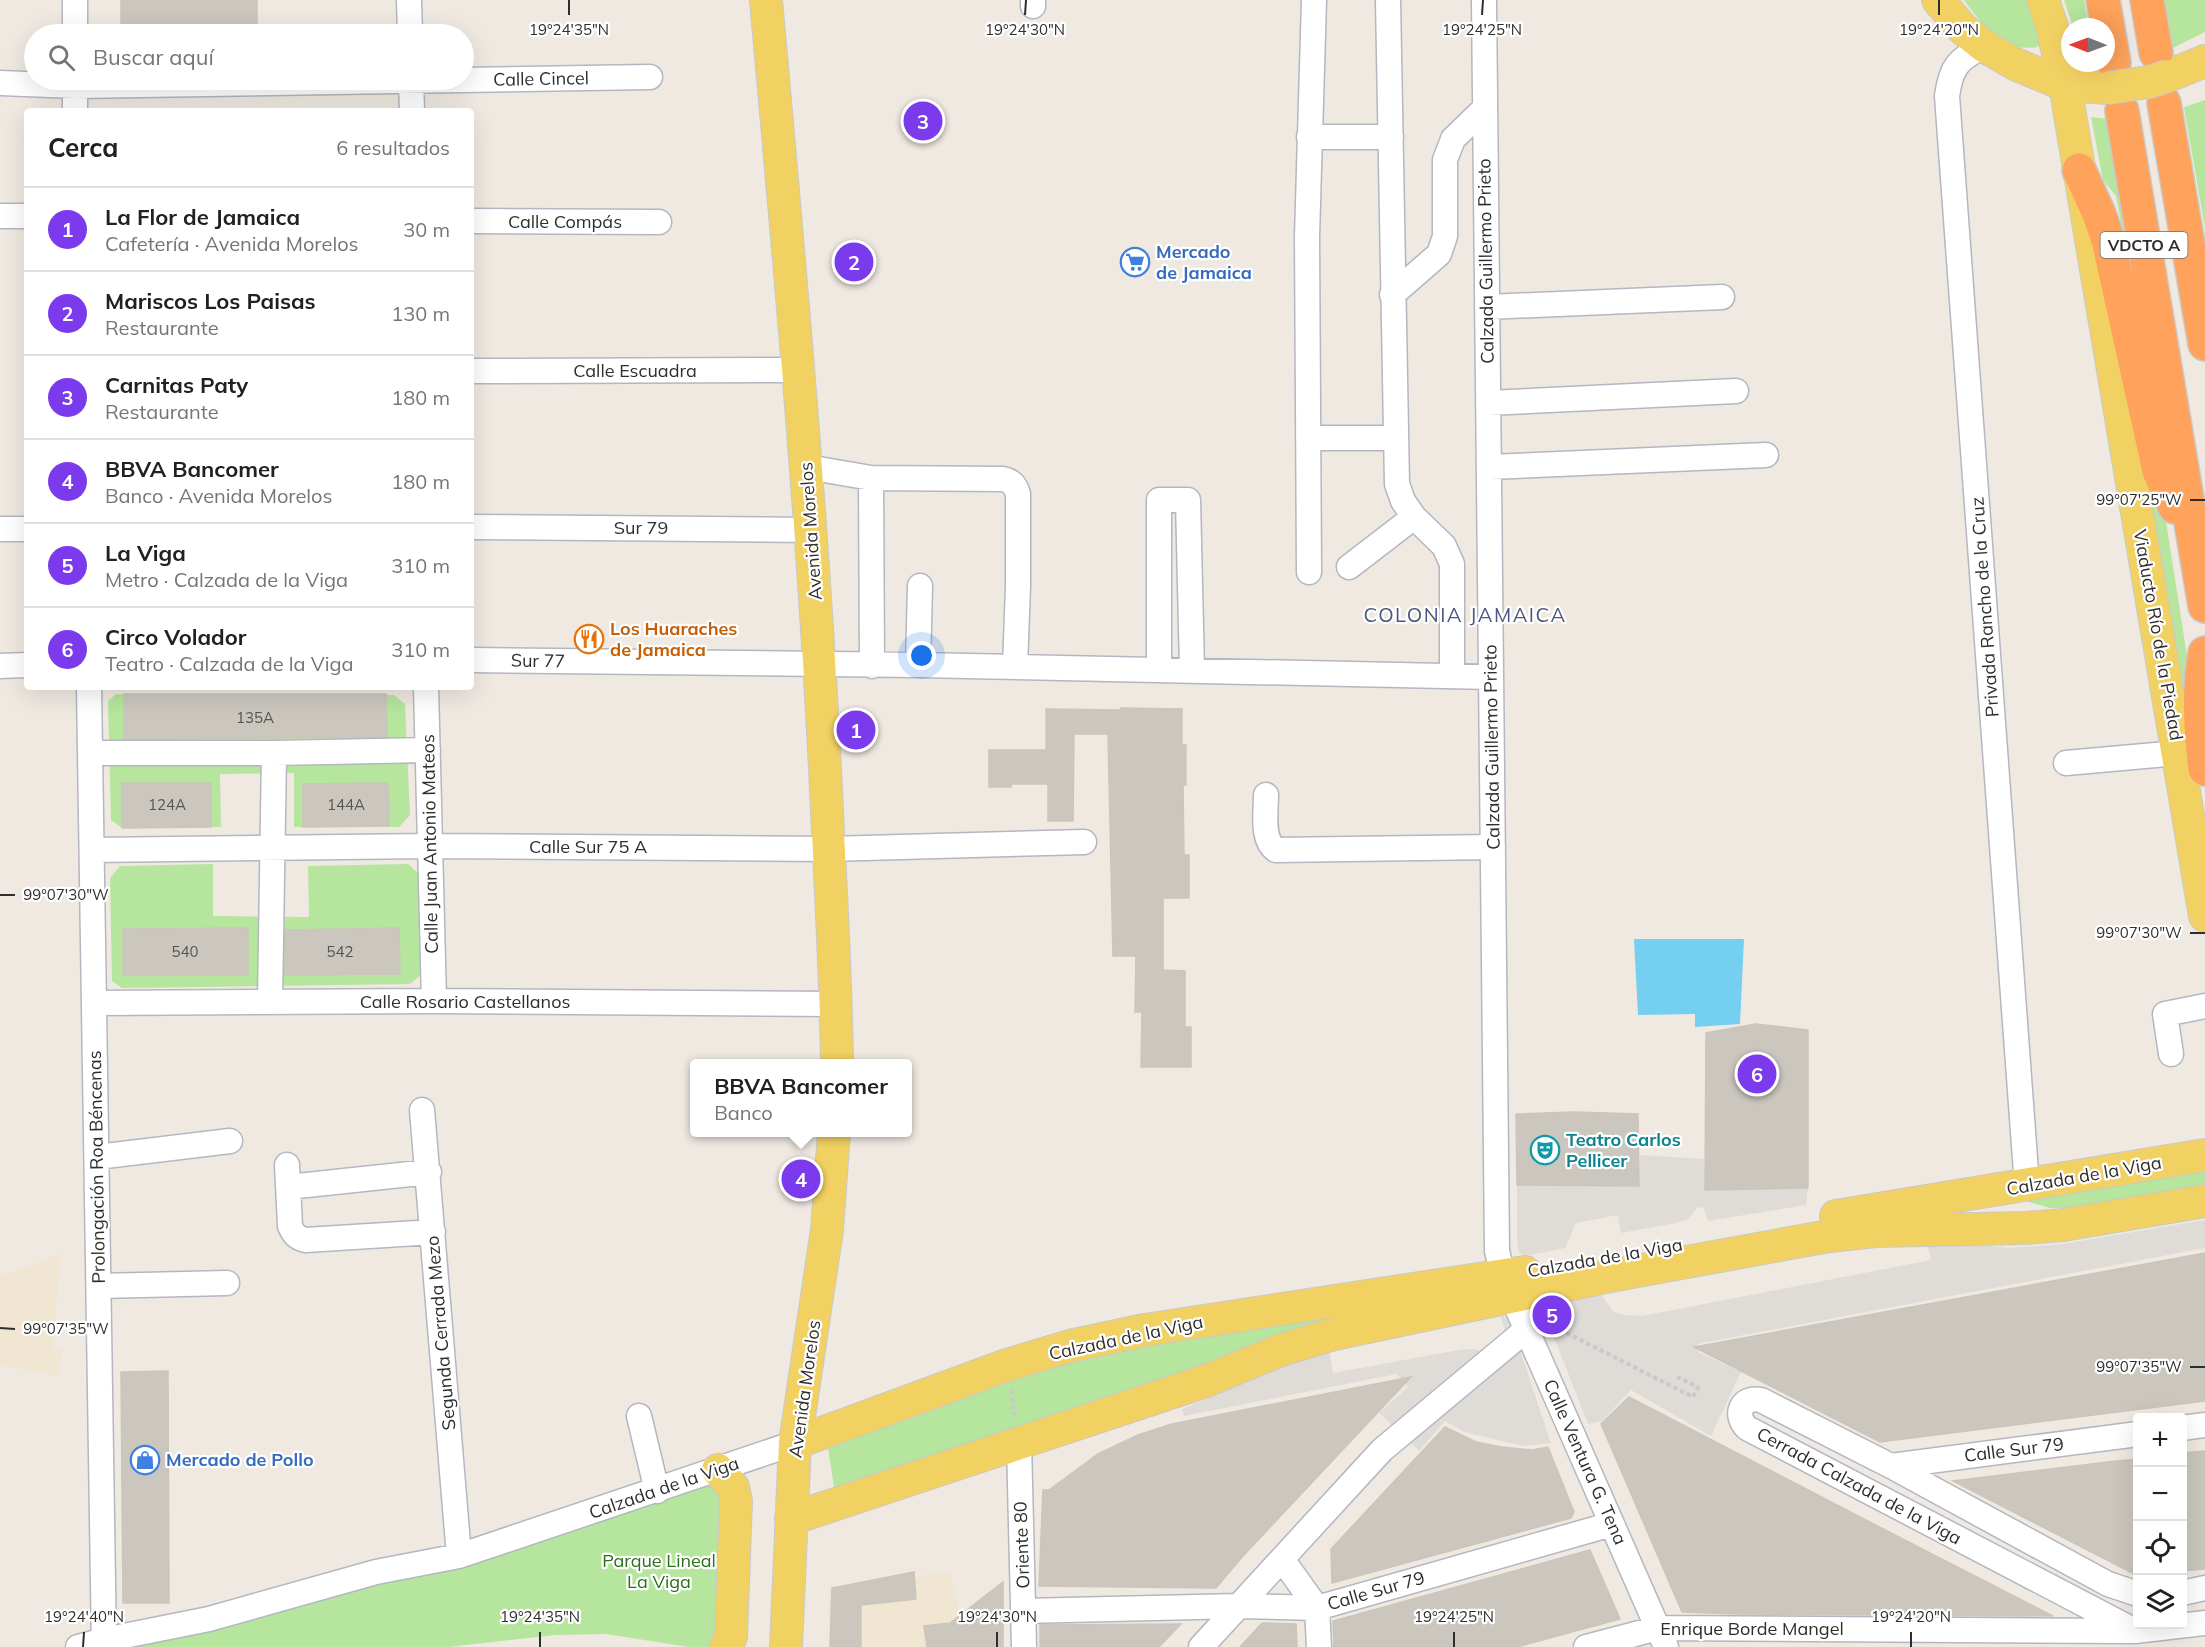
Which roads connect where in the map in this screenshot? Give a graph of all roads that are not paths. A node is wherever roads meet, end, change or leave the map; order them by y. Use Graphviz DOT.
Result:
graph roads {
  1 [pos="75,0"];
  2 [pos="409,0"];
  3 [pos="766,0"];
  4 [pos="1314,0"];
  5 [pos="1388,0"];
  6 [pos="1484,0"];
  7 [pos="1938,0"];
  8 [pos="2043,0"];
  9 [pos="2103,0"];
  10 [pos="2147,0"];
  11 [pos="75,24"];
  12 [pos="410,24"];
  13 [pos="1984,46"];
  14 [pos="2205,62"];
  15 [pos="650,77"];
  16 [pos="2163,77"];
  17 [pos="474,79"];
  18 [pos="0,83"];
  19 [pos="24,83"];
  20 [pos="2065,85"];
  21 [pos="2114,87"];
  22 [pos="75,90"];
  23 [pos="411,90"];
  24 [pos="75,108"];
  25 [pos="412,108"];
  26 [pos="1485,108"];
  27 [pos="1309,137"];
  28 [pos="1391,137"];
  29 [pos="2079,170"];
  30 [pos="0,216"];
  31 [pos="24,216"];
  32 [pos="474,221"];
  33 [pos="659,222"];
  34 [pos="1392,296"];
  35 [pos="1722,297"];
  36 [pos="1487,307"];
  37 [pos="2205,344"];
  38 [pos="799,370"];
  39 [pos="474,371"];
  40 [pos="1736,391"];
  41 [pos="1488,403"];
  42 [pos="1308,438"];
  43 [pos="1394,438"];
  44 [pos="1766,455"];
  45 [pos="807,466"];
  46 [pos="1489,467"];
  47 [pos="872,478"];
  48 [pos="1414,517"];
  49 [pos="474,527"];
  50 [pos="0,529"];
  51 [pos="24,529"];
  52 [pos="812,530"];
  53 [pos="2193,538"];
  54 [pos="1349,567"];
  55 [pos="1309,572"];
  56 [pos="920,586"];
  57 [pos="2205,606"];
  58 [pos="2205,653"];
  59 [pos="474,660"];
  60 [pos="24,665"];
  61 [pos="821,665"];
  62 [pos="918,665"];
  63 [pos="0,666"];
  64 [pos="872,666"];
  65 [pos="1015,667"];
  66 [pos="1159,670"];
  67 [pos="1192,670"];
  68 [pos="1452,676"];
  69 [pos="1491,677"];
  70 [pos="90,690"];
  71 [pos="426,690"];
  72 [pos="428,750"];
  73 [pos="90,753"];
  74 [pos="274,753"];
  75 [pos="2191,761"];
  76 [pos="2066,763"];
  77 [pos="1266,795"];
  78 [pos="1084,842"];
  79 [pos="430,846"];
  80 [pos="1492,847"];
  81 [pos="273,848"];
  82 [pos="829,849"];
  83 [pos="92,850"];
  84 [pos="2205,916"];
  85 [pos="434,1001"];
  86 [pos="270,1002"];
  87 [pos="94,1003"];
  88 [pos="836,1004"];
  89 [pos="2205,1006"];
  90 [pos="2171,1054"];
  91 [pos="837,1059"];
  92 [pos="422,1110"];
  93 [pos="834,1137"];
  94 [pos="230,1140"];
  95 [pos="2205,1155"];
  96 [pos="97,1157"];
  97 [pos="429,1172"];
  98 [pos="2027,1186"];
  99 [pos="2205,1201"];
  100 [pos="1876,1209"];
  101 [pos="1959,1229"];
  102 [pos="433,1232"];
  103 [pos="227,1283"];
  104 [pos="99,1286"];
  105 [pos="1508,1286"];
  106 [pos="1402,1292"];
  107 [pos="1527,1329"];
  108 [pos="1281,1350"];
  109 [pos="639,1416"];
  110 [pos="2205,1425"];
  111 [pos="2187,1427"];
  112 [pos="2133,1435"];
  113 [pos="795,1443"];
  114 [pos="1019,1443"];
  115 [pos="1891,1466"];
  116 [pos="718,1470"];
  117 [pos="657,1491"];
  118 [pos="791,1519"];
  119 [pos="1612,1524"];
  120 [pos="459,1556"];
  121 [pos="1282,1559"];
  122 [pos="2205,1588"];
  123 [pos="2133,1592"];
  124 [pos="2187,1592"];
  125 [pos="1239,1606"];
  126 [pos="1317,1608"];
  127 [pos="1024,1611"];
  128 [pos="2205,1623"];
  129 [pos="2135,1631"];
  130 [pos="1662,1637"];
  131 [pos="104,1643"];
  132 [pos="78,1647"];
  133 [pos="726,1647"];
  134 [pos="786,1647"];
  135 [pos="1024,1647"];
  136 [pos="1201,1647"];
  137 [pos="1318,1647"];
  138 [pos="1586,1647"];
  1 -- 11 [label="street"];
  2 -- 12 [label="street"];
  3 -- 38 [label="main road, Avenida Morelos"];
  4 -- 27 [label="street"];
  5 -- 28 [label="street"];
  6 -- 26 [label="street, Calzada Guillermo Prieto"];
  7 -- 13 [label="main road"];
  8 -- 20 [label="main road, Viaducto Río de la Piedad"];
  9 -- 21 [label="highway, VDCTO A"];
  10 -- 16 [label="highway, VDCTO A"];
  13 -- 20 [label="main road"];
  13 -- 98 [label="street, Privada Rancho de la Cruz"];
  14 -- 16 [label="main road"];
  15 -- 17 [label="street, Calle Cincel"];
  16 -- 21 [label="main road, bridge"];
  16 -- 37 [label="highway, VDCTO A"];
  18 -- 19 [label="street, Calle Cincel"];
  20 -- 21 [label="main road"];
  20 -- 29 [label="main road, Viaducto Río de la Piedad"];
  21 -- 53 [label="highway, VDCTO A"];
  22 -- 24 [label="street"];
  23 -- 25 [label="street"];
  26 -- 34 [label="street"];
  26 -- 36 [label="street, Calzada Guillermo Prieto"];
  27 -- 28 [label="street"];
  27 -- 42 [label="street"];
  28 -- 34 [label="street"];
  29 -- 53 [label="highway"];
  29 -- 75 [label="main road, Viaducto Río de la Piedad"];
  30 -- 31 [label="street"];
  32 -- 33 [label="street, Calle Compás"];
  34 -- 43 [label="street"];
  35 -- 36 [label="street"];
  36 -- 41 [label="street, Calzada Guillermo Prieto"];
  38 -- 39 [label="street, Calle Escuadra"];
  38 -- 45 [label="main road, Avenida Morelos"];
  40 -- 41 [label="street"];
  41 -- 46 [label="street, Calzada Guillermo Prieto"];
  42 -- 43 [label="street"];
  42 -- 55 [label="street"];
  43 -- 48 [label="street"];
  44 -- 46 [label="street"];
  45 -- 47 [label="street"];
  45 -- 52 [label="main road, Avenida Morelos"];
  46 -- 69 [label="street, Calzada Guillermo Prieto"];
  47 -- 64 [label="street"];
  47 -- 65 [label="street"];
  48 -- 54 [label="street"];
  48 -- 68 [label="street"];
  49 -- 52 [label="street, Sur 79"];
  50 -- 51 [label="street"];
  52 -- 61 [label="main road, Avenida Morelos"];
  53 -- 57 [label="highway, VDCTO A"];
  56 -- 62 [label="street"];
  58 -- 75 [label="highway"];
  59 -- 61 [label="street, Sur 77"];
  60 -- 63 [label="street"];
  61 -- 64 [label="street, Sur 77"];
  61 -- 82 [label="main road, Avenida Morelos"];
  62 -- 64 [label="street, Sur 77"];
  62 -- 65 [label="street, Sur 77"];
  65 -- 66 [label="street, Sur 77"];
  66 -- 67 [label="street, Sur 77"];
  66 -- 67 [label="street"];
  67 -- 68 [label="street, Sur 77"];
  68 -- 69 [label="street, Sur 77"];
  69 -- 80 [label="street, Calzada Guillermo Prieto"];
  70 -- 73 [label="street, Prolongación Roa Béncenas"];
  71 -- 72 [label="street, Calle Juan Antonio Mateos"];
  72 -- 74 [label="street"];
  72 -- 79 [label="street, Calle Juan Antonio Mateos"];
  73 -- 74 [label="street"];
  73 -- 83 [label="street, Prolongación Roa Béncenas"];
  74 -- 81 [label="street"];
  75 -- 76 [label="street"];
  75 -- 84 [label="main road, Viaducto Río de la Piedad"];
  77 -- 80 [label="street"];
  78 -- 82 [label="street, Calle Sur 75 A"];
  79 -- 81 [label="street, Calle Sur 75 A"];
  79 -- 82 [label="street, Calle Sur 75 A"];
  79 -- 85 [label="street, Calle Juan Antonio Mateos"];
  80 -- 105 [label="street, Calzada Guillermo Prieto"];
  81 -- 83 [label="street, Calle Sur 75 A"];
  81 -- 86 [label="street"];
  82 -- 88 [label="main road, Avenida Morelos"];
  83 -- 87 [label="street, Prolongación Roa Béncenas"];
  85 -- 86 [label="street, Calle Rosario Castellanos"];
  85 -- 88 [label="street, Calle Rosario Castellanos"];
  86 -- 87 [label="street, Calle Rosario Castellanos"];
  87 -- 96 [label="street, Prolongación Roa Béncenas"];
  88 -- 91 [label="main road, Avenida Morelos"];
  89 -- 90 [label="street"];
  92 -- 97 [label="street, Segunda Cerrada Mezo"];
  93 -- 113 [label="main road, Avenida Morelos"];
  94 -- 96 [label="street"];
  95 -- 98 [label="main road, Calzada de la Viga"];
  96 -- 104 [label="street, Prolongación Roa Béncenas"];
  97 -- 102 [label="street, Segunda Cerrada Mezo"];
  97 -- 102 [label="street"];
  98 -- 100 [label="main road, Calzada de la Viga"];
  99 -- 101 [label="main road, Calzada de la Viga"];
  100 -- 101 [label="main road"];
  100 -- 105 [label="main road, Calzada de la Viga"];
  101 -- 105 [label="main road, Calzada de la Viga"];
  102 -- 120 [label="street, Segunda Cerrada Mezo"];
  103 -- 104 [label="street"];
  104 -- 131 [label="street, Prolongación Roa Béncenas"];
  105 -- 106 [label="main road, Calzada de la Viga"];
  105 -- 107 [label="street, Calle Ventura G. Tena"];
  105 -- 108 [label="main road, Calzada de la Viga"];
  106 -- 108 [label="main road"];
  106 -- 113 [label="main road, Calzada de la Viga"];
  107 -- 119 [label="street, Calle Ventura G. Tena"];
  107 -- 121 [label="street"];
  108 -- 114 [label="main road, Calzada de la Viga"];
  109 -- 117 [label="street"];
  110 -- 111 [label="street"];
  112 -- 115 [label="street, Calle Sur 79"];
  113 -- 116 [label="street, Calzada de la Viga"];
  113 -- 118 [label="main road, Avenida Morelos"];
  114 -- 118 [label="main road, Calzada de la Viga"];
  114 -- 127 [label="street, Oriente 80"];
  115 -- 123 [label="street, Cerrada Calzada de la Viga"];
  115 -- 129 [label="street, Cerrada Calzada de la Viga"];
  116 -- 117 [label="street, Calzada de la Viga"];
  116 -- 133 [label="main road"];
  117 -- 120 [label="street, Calzada de la Viga"];
  118 -- 134 [label="main road, Avenida Morelos"];
  119 -- 126 [label="street, Calle Sur 79"];
  119 -- 130 [label="street, Calle Ventura G. Tena"];
  120 -- 131 [label="street, Calzada de la Viga"];
  121 -- 125 [label="street"];
  121 -- 126 [label="street"];
  122 -- 124 [label="street"];
  125 -- 126 [label="street, Calle Sur 79"];
  125 -- 127 [label="street, Calle Sur 79"];
  125 -- 136 [label="street"];
  126 -- 137 [label="street"];
  127 -- 135 [label="street, Oriente 80"];
  128 -- 129 [label="street"];
  129 -- 130 [label="street, Enrique Borde Mangel"];
  130 -- 138 [label="street, Enrique Borde Mangel"];
  131 -- 132 [label="street, Calzada de la Viga"];
}
